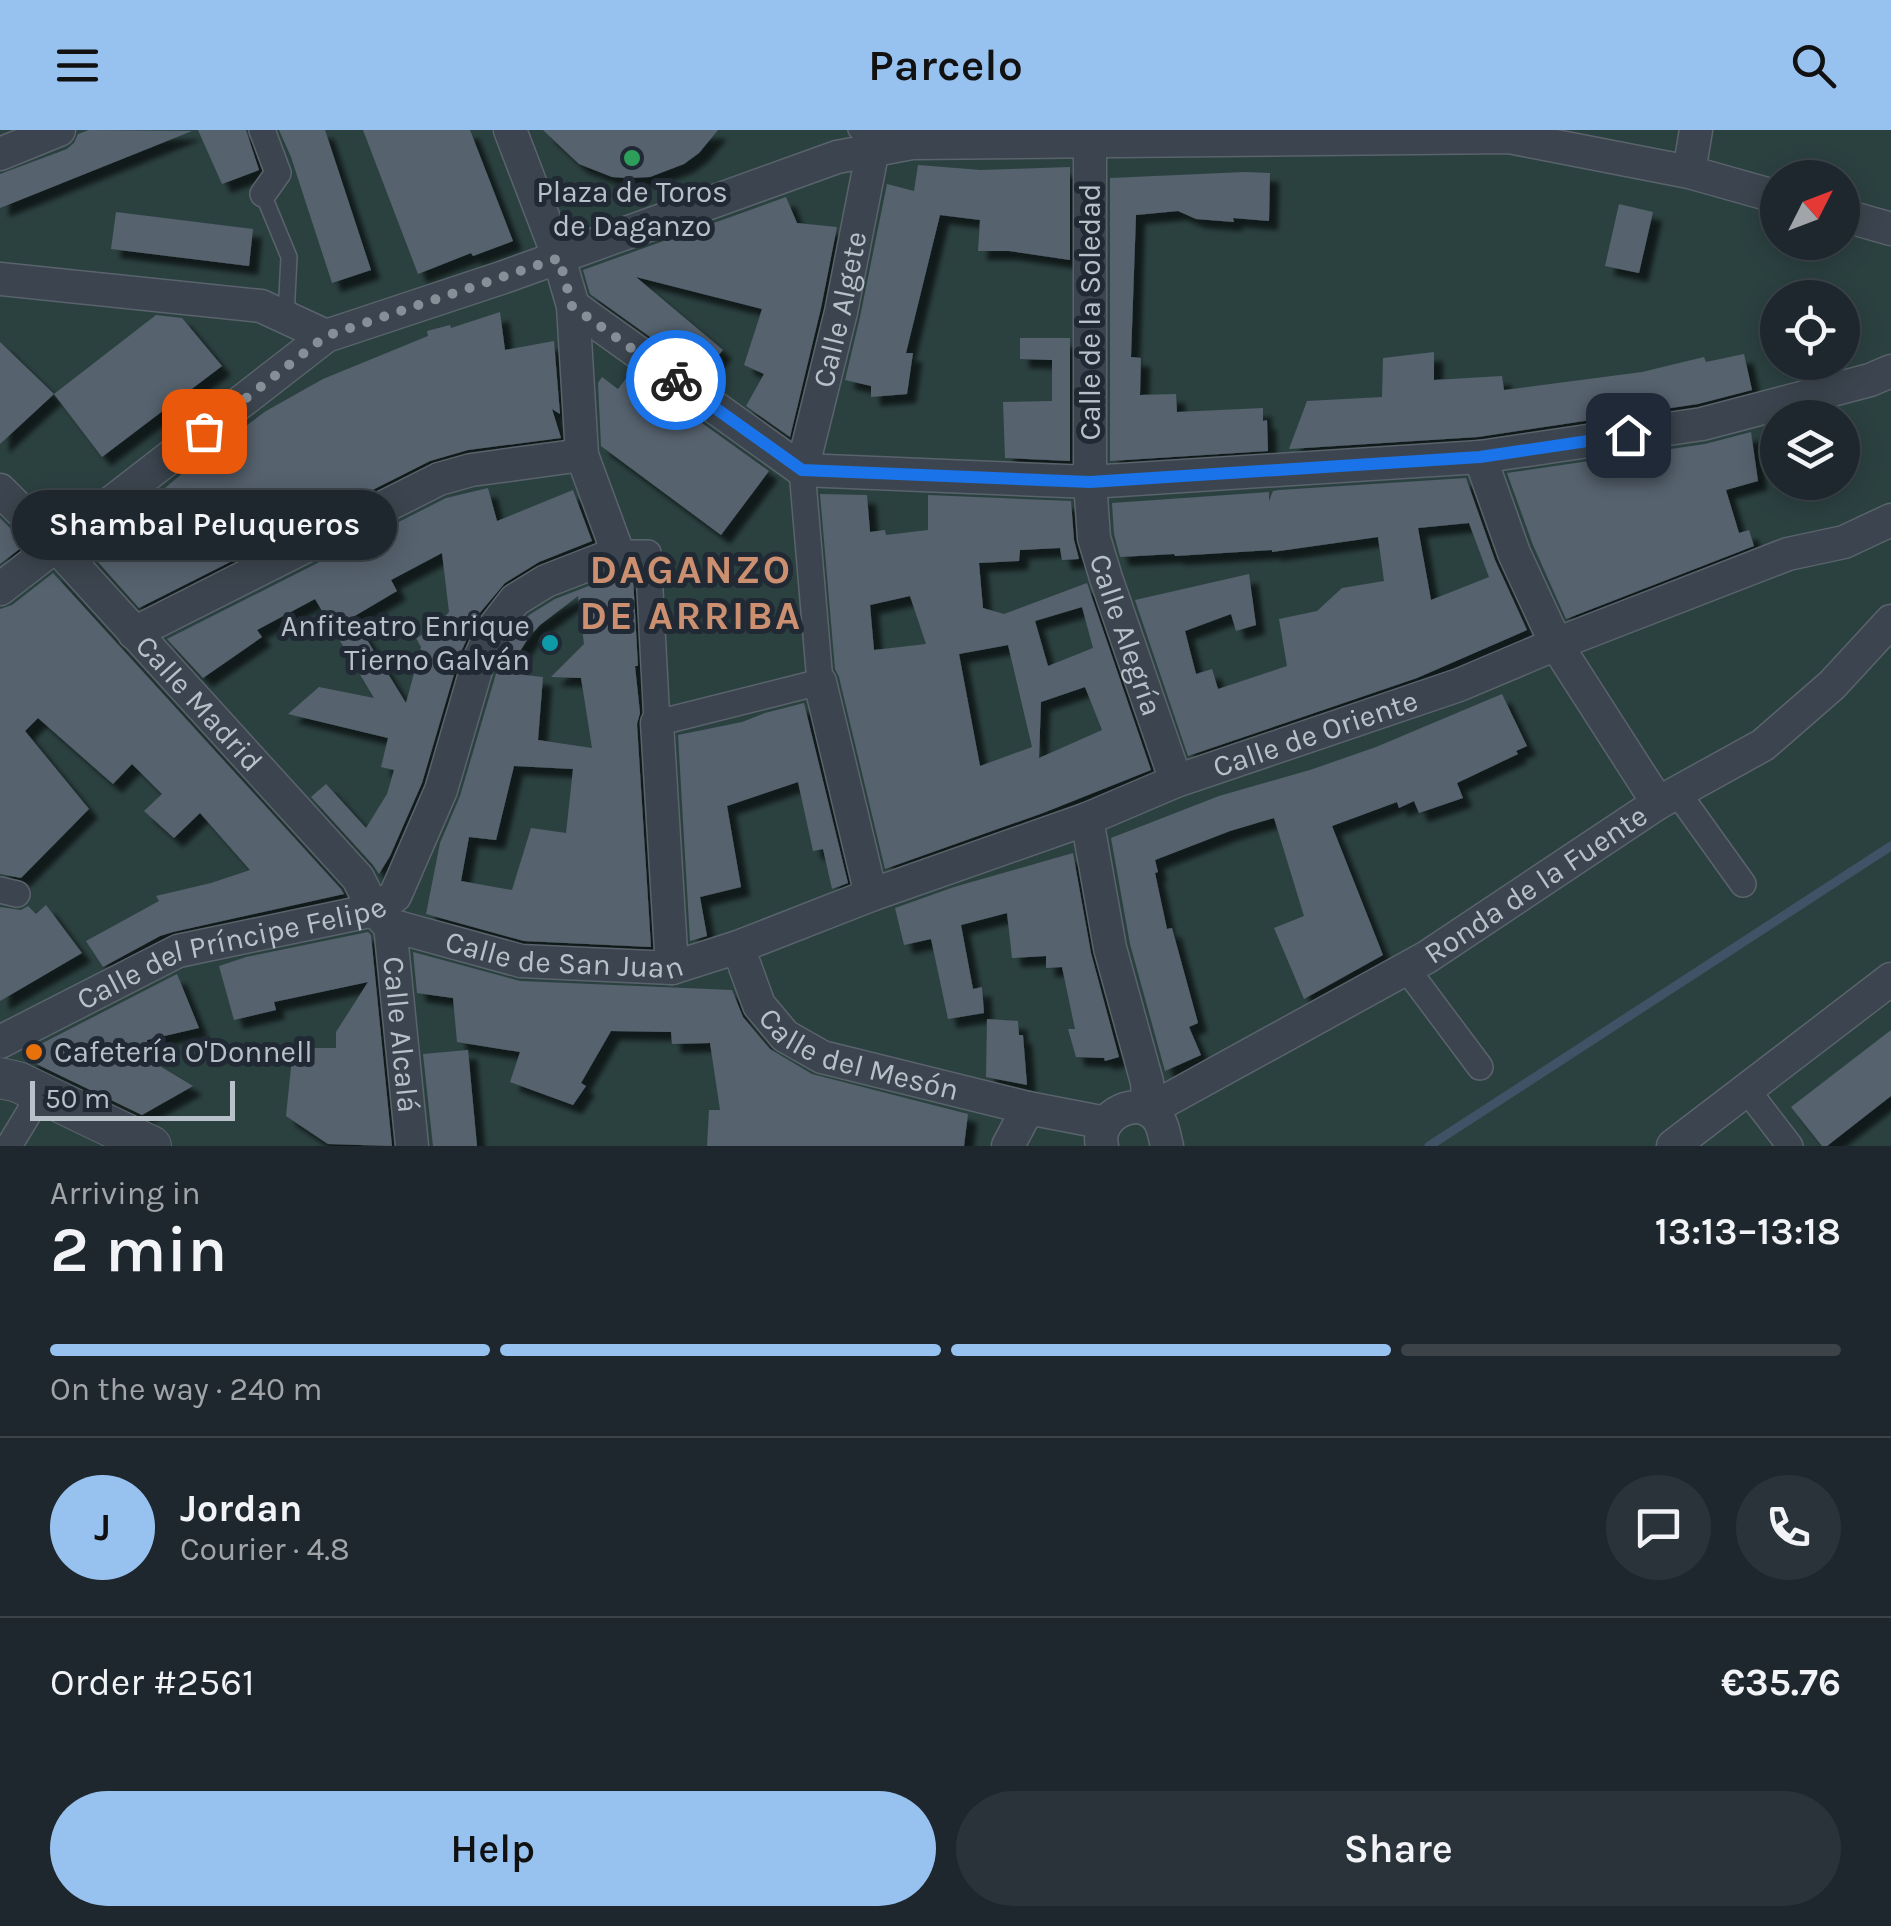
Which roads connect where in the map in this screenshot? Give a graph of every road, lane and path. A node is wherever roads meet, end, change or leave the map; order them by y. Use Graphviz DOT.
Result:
graph roads {
  1 [pos="59,130"];
  2 [pos="262,130"];
  3 [pos="510,130"];
  4 [pos="1696,130"];
  5 [pos="870,136"];
  6 [pos="1090,142"];
  7 [pos="0,154"];
  8 [pos="1689,172"];
  9 [pos="1760,192"];
  10 [pos="263,194"];
  11 [pos="1860,220"];
  12 [pos="1891,229"];
  13 [pos="559,258"];
  14 [pos="0,279"];
  15 [pos="572,306"];
  16 [pos="286,317"];
  17 [pos="326,336"];
  18 [pos="1891,371"];
  19 [pos="582,455"];
  20 [pos="1480,457"];
  21 [pos="802,470"];
  22 [pos="1090,482"];
  23 [pos="0,490"];
  24 [pos="1891,520"];
  25 [pos="56,546"];
  26 [pos="618,553"];
  27 [pos="0,590"];
  28 [pos="1891,621"];
  29 [pos="134,633"];
  30 [pos="1556,644"];
  31 [pos="820,682"];
  32 [pos="658,723"];
  33 [pos="1176,780"];
  34 [pos="1667,798"];
  35 [pos="1087,818"];
  36 [pos="1744,884"];
  37 [pos="871,895"];
  38 [pos="382,918"];
  39 [pos="738,947"];
  40 [pos="672,968"];
  41 [pos="1406,968"];
  42 [pos="1891,980"];
  43 [pos="0,1042"];
  44 [pos="1480,1067"];
  45 [pos="0,1078"];
  46 [pos="1747,1090"];
  47 [pos="41,1094"];
  48 [pos="1028,1108"];
  49 [pos="1149,1110"];
  50 [pos="1104,1134"];
  51 [pos="10,1146"];
  52 [pos="151,1146"];
  53 [pos="412,1146"];
  54 [pos="1008,1146"];
  55 [pos="1167,1146"];
  56 [pos="1672,1146"];
  57 [pos="1790,1146"];
  1 -- 7 [label="street"];
  2 -- 10 [label="street"];
  3 -- 13 [label="street"];
  4 -- 8 [label="street"];
  5 -- 6 [label="street"];
  5 -- 13 [label="street"];
  5 -- 21 [label="street, Calle Algete"];
  6 -- 8 [label="street"];
  6 -- 22 [label="street, Calle de la Soledad"];
  8 -- 9 [label="street"];
  10 -- 16 [label="lane"];
  11 -- 12 [label="street"];
  13 -- 15 [label="street"];
  13 -- 17 [label="street"];
  14 -- 16 [label="street"];
  15 -- 19 [label="street"];
  15 -- 21 [label="street"];
  16 -- 17 [label="street"];
  17 -- 25 [label="street"];
  18 -- 20 [label="street"];
  19 -- 26 [label="street"];
  19 -- 29 [label="street"];
  20 -- 22 [label="street"];
  20 -- 30 [label="street"];
  21 -- 22 [label="street"];
  21 -- 31 [label="street"];
  22 -- 33 [label="street, Calle Alegría"];
  23 -- 25 [label="street, Calle Madrid"];
  24 -- 30 [label="street, Calle de Oriente"];
  25 -- 27 [label="street"];
  25 -- 29 [label="street, Calle Madrid"];
  26 -- 32 [label="street"];
  26 -- 38 [label="street, Calle del Príncipe Felipe"];
  28 -- 34 [label="street, Ronda de la Fuente"];
  29 -- 38 [label="street, Calle Madrid"];
  30 -- 33 [label="street, Calle de Oriente"];
  30 -- 34 [label="street"];
  31 -- 32 [label="street"];
  31 -- 37 [label="street"];
  32 -- 40 [label="street"];
  33 -- 35 [label="street, Calle de Oriente"];
  34 -- 36 [label="street"];
  34 -- 41 [label="street, Ronda de la Fuente"];
  35 -- 37 [label="street, Calle de Oriente"];
  35 -- 49 [label="street"];
  37 -- 39 [label="street, Calle de Oriente"];
  38 -- 40 [label="street, Calle de San Juan"];
  38 -- 43 [label="street, Calle del Príncipe Felipe"];
  38 -- 53 [label="street, Calle Alcalá"];
  39 -- 40 [label="street, Calle de San Juan"];
  39 -- 48 [label="street, Calle del Mesón"];
  41 -- 44 [label="street"];
  41 -- 49 [label="street, Ronda de la Fuente"];
  42 -- 46 [label="street"];
  45 -- 47 [label="street"];
  46 -- 56 [label="street"];
  46 -- 57 [label="street"];
  47 -- 51 [label="street"];
  47 -- 52 [label="street"];
  48 -- 50 [label="street, Calle del Mesón"];
  48 -- 54 [label="street"];
  49 -- 50 [label="street, Ronda de la Fuente"];
  49 -- 55 [label="street"];
}
